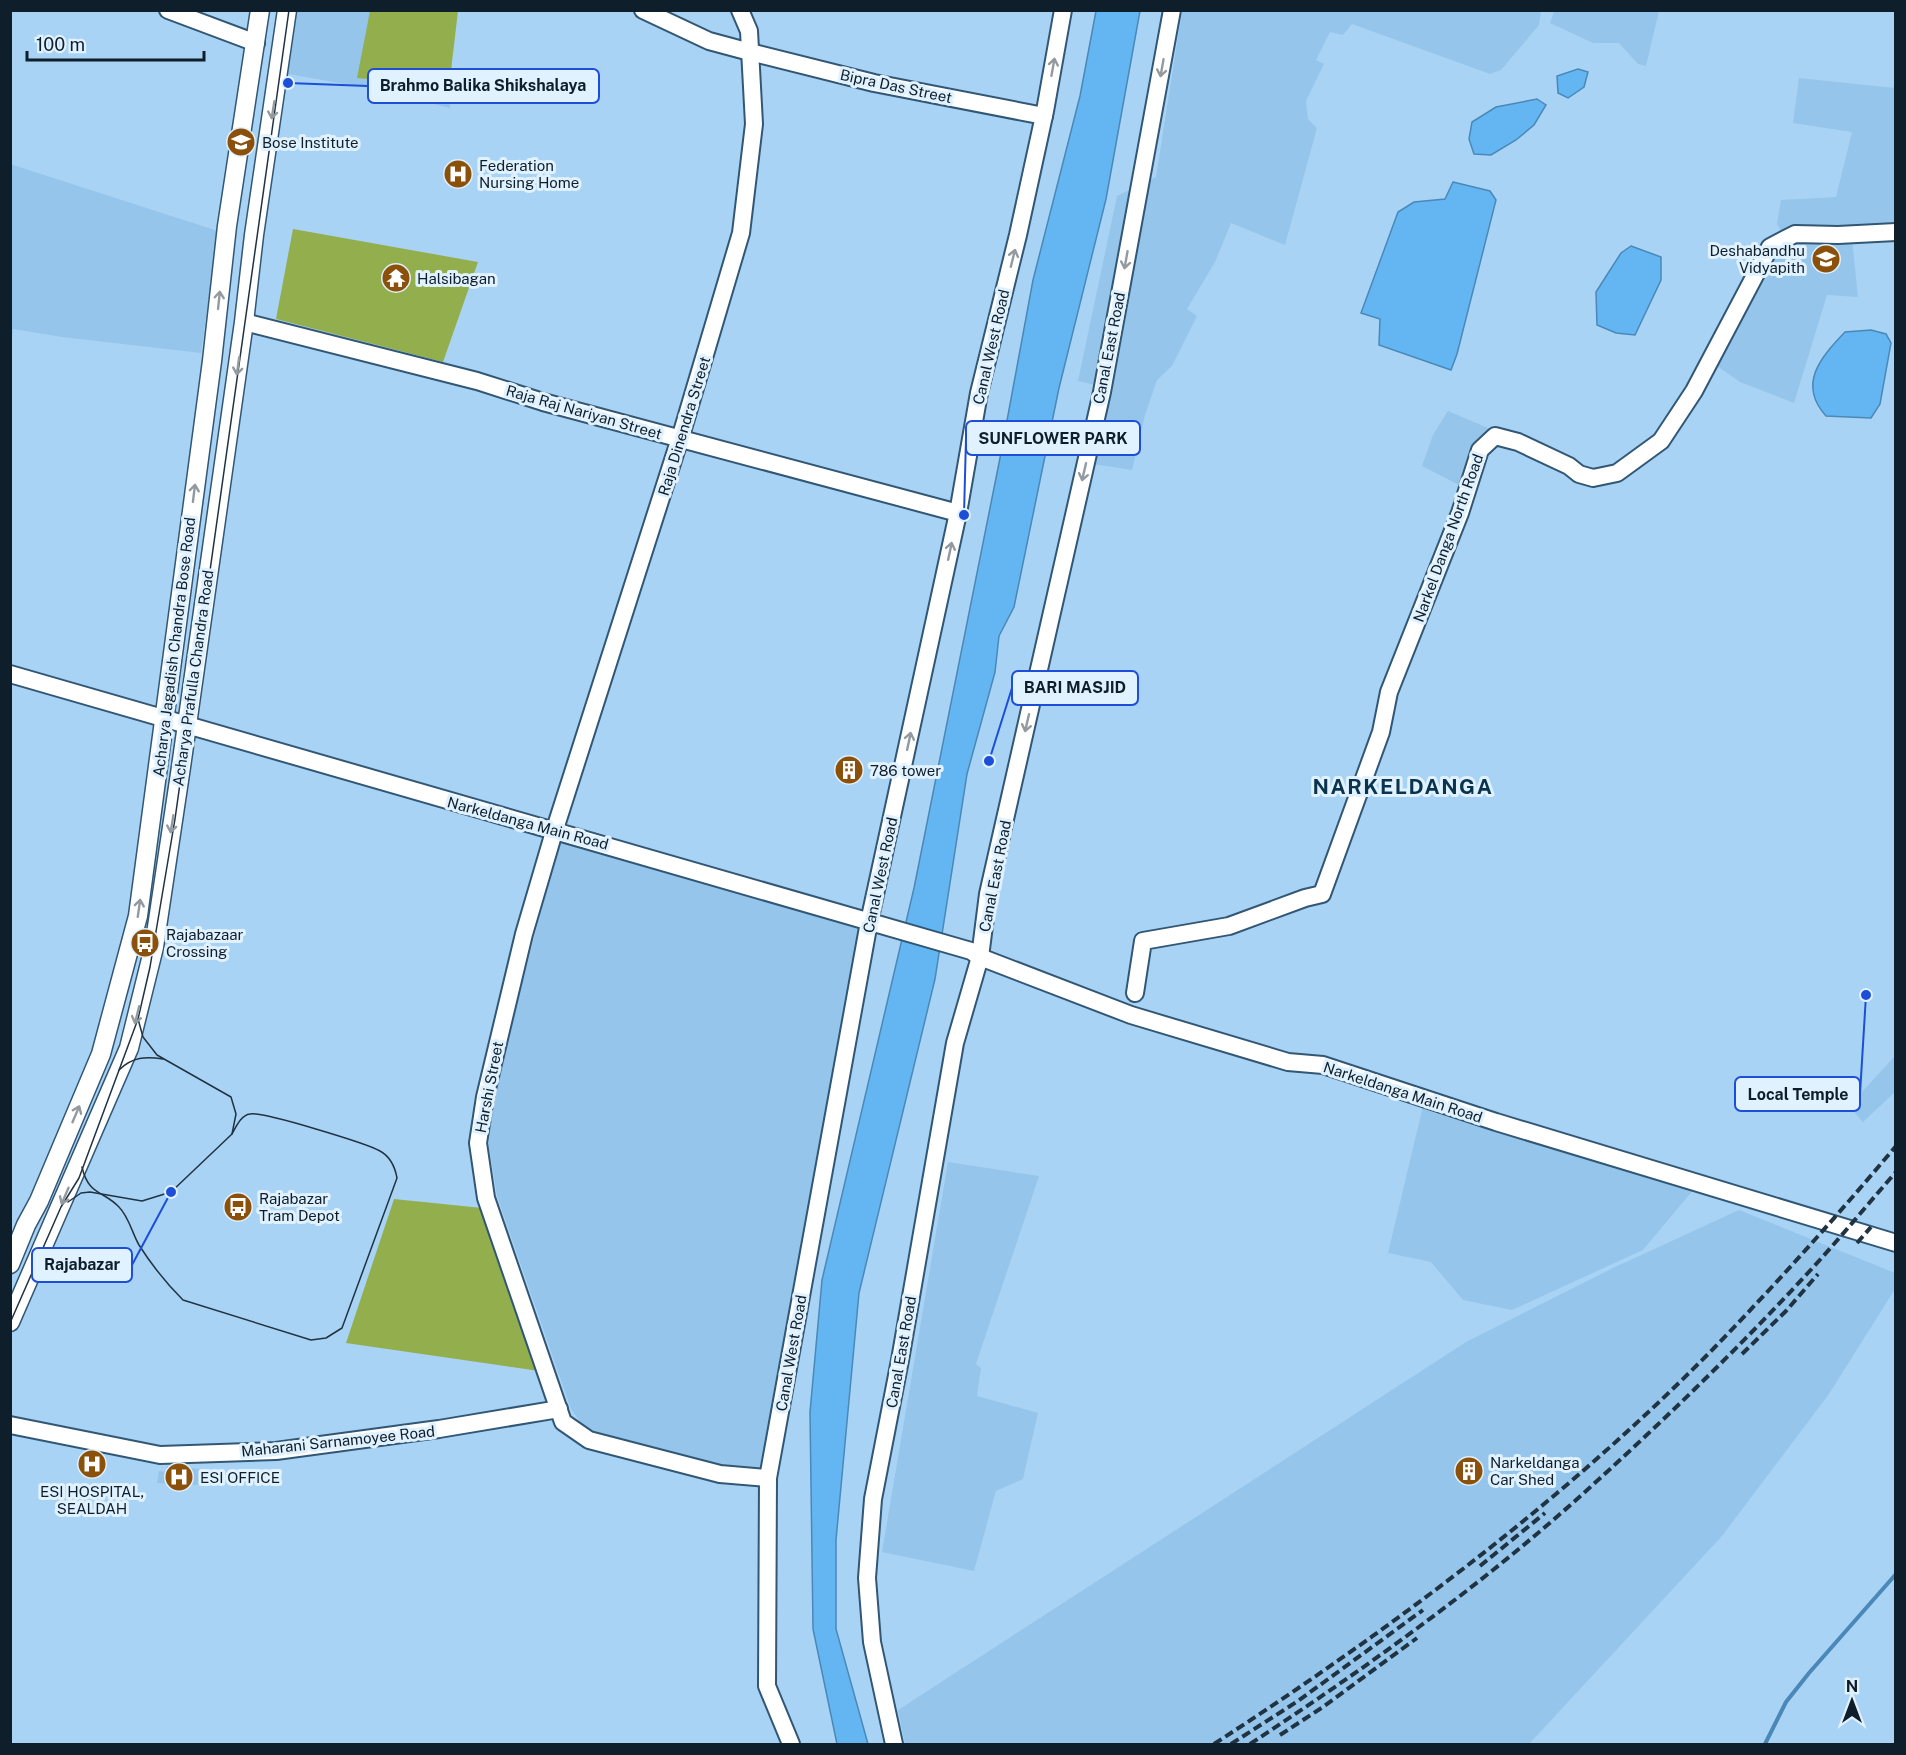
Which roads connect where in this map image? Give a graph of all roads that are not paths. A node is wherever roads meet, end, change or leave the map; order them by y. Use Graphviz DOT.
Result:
graph roads {
  1 [pos="168,10"];
  2 [pos="260,10"];
  3 [pos="287,10"];
  4 [pos="643,10"];
  5 [pos="740,10"];
  6 [pos="1063,10"];
  7 [pos="1172,10"];
  8 [pos="256,43"];
  9 [pos="750,52"];
  10 [pos="1044,116"];
  11 [pos="1896,232"];
  12 [pos="244,322"];
  13 [pos="680,439"];
  14 [pos="958,513"];
  15 [pos="10,674"];
  16 [pos="165,718"];
  17 [pos="187,724"];
  18 [pos="554,832"];
  19 [pos="878,924"];
  20 [pos="976,954"];
  21 [pos="1135,993"];
  22 [pos="1896,1243"];
  23 [pos="10,1264"];
  24 [pos="10,1322"];
  25 [pos="559,1409"];
  26 [pos="10,1425"];
  27 [pos="768,1478"];
  28 [pos="790,1744"];
  29 [pos="894,1744"];
  1 -- 8 [label="main road"];
  2 -- 8 [label="main road, Acharya Jagadish Chandra Bose Road"];
  3 -- 12 [label="main road, Acharya Prafulla Chandra Road, one-way"];
  4 -- 9 [label="main road, Bipra Das Street"];
  5 -- 9 [label="main road, Raja Dinendra Street"];
  10 -- 6 [label="main road, Canal West Road, one-way"];
  7 -- 20 [label="main road, Canal East Road, one-way"];
  16 -- 8 [label="main road, Acharya Jagadish Chandra Bose Road, one-way"];
  9 -- 10 [label="main road, Bipra Das Street"];
  9 -- 13 [label="main road, Raja Dinendra Street"];
  14 -- 10 [label="main road, Canal West Road, one-way"];
  11 -- 21 [label="main road, Narkel Danga North Road"];
  12 -- 13 [label="main road, Raja Raj Nariyan Street"];
  12 -- 17 [label="main road, Acharya Prafulla Chandra Road, one-way"];
  13 -- 14 [label="main road, Raja Raj Nariyan Street"];
  13 -- 18 [label="main road, Raja Dinendra Street"];
  19 -- 14 [label="main road, Canal West Road, one-way"];
  15 -- 16 [label="main road, Narkeldanga Main Road"];
  16 -- 17 [label="main road, Narkeldanga Main Road"];
  23 -- 16 [label="main road, Acharya Jagadish Chandra Bose Road, one-way"];
  17 -- 18 [label="main road, Narkeldanga Main Road"];
  17 -- 24 [label="main road, Acharya Prafulla Chandra Road, one-way"];
  18 -- 19 [label="main road, Narkeldanga Main Road"];
  18 -- 25 [label="main road, Harshi Street"];
  19 -- 20 [label="main road, Narkeldanga Main Road"];
  19 -- 27 [label="main road, Canal West Road"];
  20 -- 22 [label="main road, Narkeldanga Main Road"];
  20 -- 29 [label="main road, Canal East Road"];
  25 -- 26 [label="main road, Maharani Sarnamoyee Road"];
  25 -- 27 [label="main road, Harshi Street"];
  27 -- 28 [label="main road, Canal West Road"];
}
